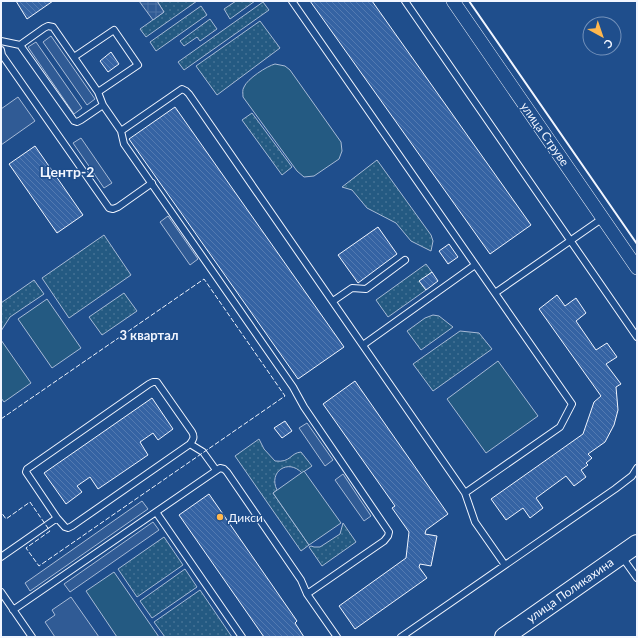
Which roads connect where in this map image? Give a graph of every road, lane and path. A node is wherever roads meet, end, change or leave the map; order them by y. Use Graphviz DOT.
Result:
graph roads {
  1 [pos="292,1"];
  2 [pos="405,1"];
  3 [pos="453,1"];
  4 [pos="1,41"];
  5 [pos="20,44"];
  6 [pos="1,50"];
  7 [pos="74,57"];
  8 [pos="98,92"];
  9 [pos="103,105"];
  10 [pos="121,131"];
  11 [pos="152,183"];
  12 [pos="603,218"];
  13 [pos="570,240"];
  14 [pos="406,260"];
  15 [pos="475,265"];
  16 [pos="637,268"];
  17 [pos="495,293"];
  18 [pos="332,301"];
  19 [pos="637,337"];
  20 [pos="363,345"];
  21 [pos="190,444"];
  22 [pos="637,468"];
  23 [pos="216,470"];
  24 [pos="465,493"];
  25 [pos="156,512"];
  26 [pos="58,518"];
  27 [pos="637,544"];
  28 [pos="621,555"];
  29 [pos="1,557"];
  30 [pos="505,565"];
  31 [pos="637,578"];
  32 [pos="1,592"];
  33 [pos="307,594"];
  34 [pos="13,610"];
  35 [pos="32,637"];
  36 [pos="242,637"];
  37 [pos="337,637"];
  38 [pos="402,637"];
  39 [pos="504,637"];
  1 -- 15 [label="lane"];
  2 -- 13 [label="lane"];
  3 -- 12 [label="street, улица Струве"];
  4 -- 5 [label="lane"];
  5 -- 7 [label="lane"];
  5 -- 9 [label="lane"];
  6 -- 11 [label="lane"];
  7 -- 8 [label="lane"];
  7 -- 8 [label="lane"];
  8 -- 9 [label="lane"];
  9 -- 10 [label="lane"];
  10 -- 11 [label="lane"];
  10 -- 18 [label="lane"];
  11 -- 33 [label="lane"];
  12 -- 13 [label="lane"];
  12 -- 16 [label="street, улица Струве"];
  13 -- 17 [label="lane"];
  13 -- 19 [label="lane"];
  14 -- 18 [label="lane"];
  15 -- 17 [label="lane"];
  15 -- 20 [label="lane"];
  17 -- 24 [label="lane"];
  18 -- 20 [label="lane"];
  20 -- 24 [label="lane"];
  21 -- 23 [label="lane"];
  21 -- 26 [label="lane"];
  21 -- 26 [label="lane"];
  22 -- 30 [label="lane"];
  23 -- 25 [label="lane"];
  23 -- 33 [label="lane"];
  24 -- 30 [label="lane"];
  25 -- 34 [label="lane"];
  25 -- 36 [label="lane"];
  26 -- 29 [label="lane"];
  27 -- 28 [label="street, улица Поликахина"];
  28 -- 31 [label="lane"];
  28 -- 39 [label="street, улица Поликахина"];
  30 -- 38 [label="lane"];
  32 -- 34 [label="lane"];
  33 -- 37 [label="lane"];
  34 -- 35 [label="lane"];
}
